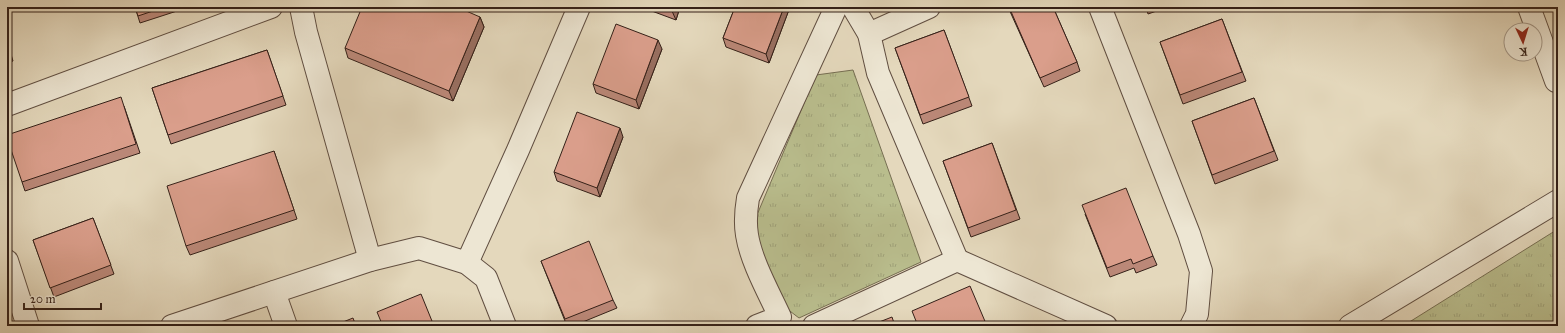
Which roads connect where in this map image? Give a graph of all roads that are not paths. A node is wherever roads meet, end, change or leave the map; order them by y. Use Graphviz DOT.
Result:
graph roads {
  1 [pos="271,7"];
  2 [pos="300,7"];
  3 [pos="578,7"];
  4 [pos="836,7"];
  5 [pos="853,7"];
  6 [pos="929,7"];
  7 [pos="1100,7"];
  8 [pos="1529,7"];
  9 [pos="869,34"];
  10 [pos="1556,81"];
  11 [pos="7,105"];
  12 [pos="1558,201"];
  13 [pos="370,260"];
  14 [pos="957,260"];
  15 [pos="7,261"];
  16 [pos="467,263"];
  17 [pos="274,292"];
  18 [pos="782,321"];
  19 [pos="28,326"];
  20 [pos="172,326"];
  21 [pos="286,326"];
  22 [pos="505,326"];
  23 [pos="757,326"];
  24 [pos="814,326"];
  25 [pos="1106,326"];
  26 [pos="1191,326"];
  27 [pos="1350,326"];
  1 -- 11 [label="street"];
  2 -- 13 [label="street"];
  3 -- 16 [label="street"];
  4 -- 18 [label="street"];
  5 -- 9 [label="street"];
  6 -- 9 [label="street"];
  7 -- 26 [label="street"];
  8 -- 10 [label="street"];
  9 -- 14 [label="street"];
  12 -- 27 [label="street"];
  13 -- 16 [label="street"];
  13 -- 17 [label="street"];
  14 -- 24 [label="street"];
  14 -- 25 [label="street"];
  15 -- 19 [label="street"];
  16 -- 22 [label="street"];
  17 -- 20 [label="street"];
  17 -- 21 [label="street"];
  18 -- 23 [label="street"];
}
